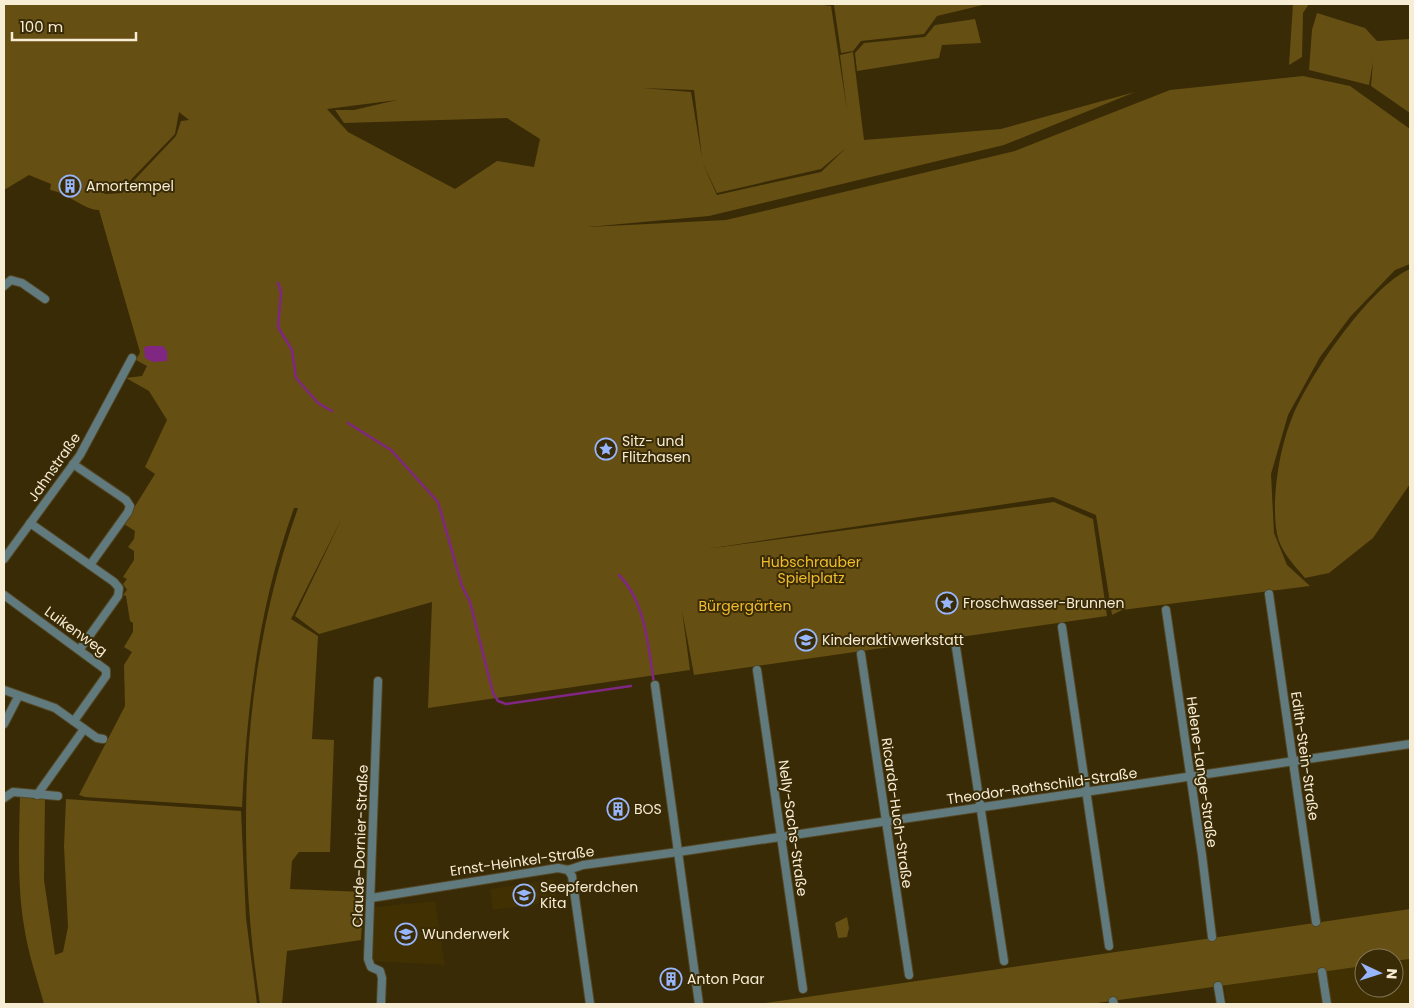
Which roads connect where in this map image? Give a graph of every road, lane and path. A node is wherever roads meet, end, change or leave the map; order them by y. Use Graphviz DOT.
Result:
graph roads {
  1 [pos="4,286"];
  2 [pos="45,299"];
  3 [pos="132,358"];
  4 [pos="73,464"];
  5 [pos="30,523"];
  6 [pos="4,559"];
  7 [pos="90,565"];
  8 [pos="1269,594"];
  9 [pos="4,595"];
  10 [pos="1166,610"];
  11 [pos="1062,627"];
  12 [pos="955,641"];
  13 [pos="80,649"];
  14 [pos="861,654"];
  15 [pos="757,670"];
  16 [pos="378,681"];
  17 [pos="655,685"];
  18 [pos="4,690"];
  19 [pos="18,697"];
  20 [pos="74,721"];
  21 [pos="4,724"];
  22 [pos="84,729"];
  23 [pos="103,739"];
  24 [pos="1410,744"];
  25 [pos="1294,762"];
  26 [pos="1190,777"];
  27 [pos="1085,792"];
  28 [pos="38,795"];
  29 [pos="58,796"];
  30 [pos="4,798"];
  31 [pos="980,808"];
  32 [pos="885,822"];
  33 [pos="782,837"];
  34 [pos="678,852"];
  35 [pos="568,870"];
  36 [pos="371,898"];
  37 [pos="1316,922"];
  38 [pos="1212,937"];
  39 [pos="1108,946"];
  40 [pos="1004,961"];
  41 [pos="1322,972"];
  42 [pos="909,975"];
  43 [pos="1218,986"];
  44 [pos="803,989"];
  45 [pos="381,1004"];
  46 [pos="590,1004"];
  47 [pos="699,1004"];
  48 [pos="1221,1004"];
  49 [pos="1327,1004"];
  1 -- 2 [label="street"];
  3 -- 4 [label="street, Jahnstraße"];
  4 -- 5 [label="street, Jahnstraße"];
  4 -- 7 [label="street"];
  5 -- 6 [label="street, Jahnstraße"];
  5 -- 7 [label="street"];
  7 -- 13 [label="street"];
  8 -- 25 [label="street, Edith-Stein-Straße"];
  9 -- 13 [label="street, Luikenweg"];
  10 -- 26 [label="street, Helene-Lange-Straße"];
  11 -- 27 [label="street"];
  12 -- 31 [label="street"];
  13 -- 20 [label="street, Luikenweg"];
  14 -- 32 [label="street, Ricarda-Huch-Straße"];
  15 -- 33 [label="street, Nelly-Sachs-Straße"];
  16 -- 36 [label="street, Claude-Dornier-Straße"];
  17 -- 34 [label="street"];
  18 -- 19 [label="street"];
  19 -- 20 [label="street"];
  19 -- 21 [label="street"];
  20 -- 22 [label="street"];
  22 -- 23 [label="street"];
  22 -- 28 [label="street"];
  24 -- 25 [label="street, Theodor-Rothschild-Straße"];
  25 -- 26 [label="street, Theodor-Rothschild-Straße"];
  25 -- 37 [label="street, Edith-Stein-Straße"];
  26 -- 27 [label="street, Theodor-Rothschild-Straße"];
  26 -- 38 [label="street, Helene-Lange-Straße"];
  27 -- 31 [label="street, Theodor-Rothschild-Straße"];
  27 -- 39 [label="street"];
  28 -- 29 [label="street"];
  28 -- 30 [label="street"];
  31 -- 32 [label="street, Theodor-Rothschild-Straße"];
  31 -- 40 [label="street"];
  32 -- 33 [label="street, Theodor-Rothschild-Straße"];
  32 -- 42 [label="street, Ricarda-Huch-Straße"];
  33 -- 34 [label="street, Theodor-Rothschild-Straße"];
  33 -- 44 [label="street, Nelly-Sachs-Straße"];
  34 -- 35 [label="street, Ernst-Heinkel-Straße"];
  34 -- 47 [label="street"];
  35 -- 36 [label="street, Ernst-Heinkel-Straße"];
  35 -- 46 [label="street"];
  36 -- 45 [label="street, Claude-Dornier-Straße"];
  41 -- 49 [label="street"];
  43 -- 48 [label="street"];
}
